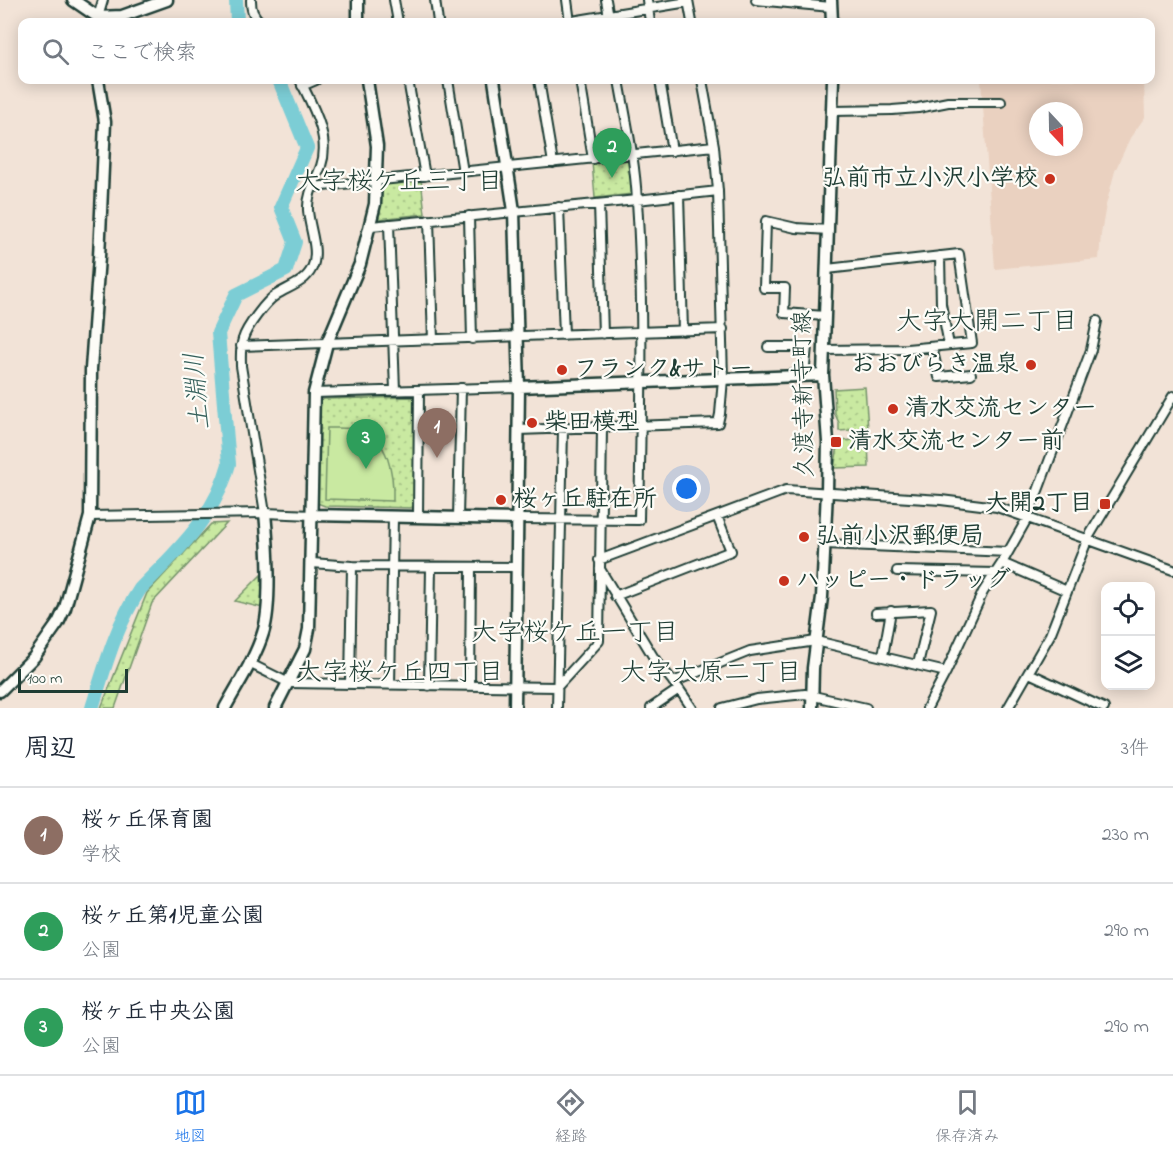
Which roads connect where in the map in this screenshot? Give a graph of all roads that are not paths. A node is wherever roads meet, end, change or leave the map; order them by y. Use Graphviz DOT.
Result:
graph roads {
  1 [pos="73,0"];
  2 [pos="103,0"];
  3 [pos="167,0"];
  4 [pos="251,0"];
  5 [pos="358,0"];
  6 [pos="394,0"];
  7 [pos="435,0"];
  8 [pos="567,0"];
  9 [pos="606,0"];
  10 [pos="756,0"];
  11 [pos="688,1"];
  12 [pos="647,4"];
  13 [pos="831,4"];
  14 [pos="96,18"];
  15 [pos="98,18"];
  16 [pos="110,18"];
  17 [pos="256,18"];
  18 [pos="358,18"];
  19 [pos="397,18"];
  20 [pos="437,18"];
  21 [pos="569,18"];
  22 [pos="609,18"];
  23 [pos="612,18"];
  24 [pos="691,18"];
  25 [pos="99,84"];
  26 [pos="302,84"];
  27 [pos="368,84"];
  28 [pos="409,84"];
  29 [pos="449,84"];
  30 [pos="495,84"];
  31 [pos="540,84"];
  32 [pos="581,84"];
  33 [pos="621,84"];
  34 [pos="661,84"];
  35 [pos="703,84"];
  36 [pos="833,84"];
  37 [pos="1001,102"];
  38 [pos="833,111"];
  39 [pos="714,146"];
  40 [pos="672,151"];
  41 [pos="632,155"];
  42 [pos="593,159"];
  43 [pos="553,163"];
  44 [pos="509,168"];
  45 [pos="463,172"];
  46 [pos="425,176"];
  47 [pos="376,181"];
  48 [pos="313,187"];
  49 [pos="718,191"];
  50 [pos="679,195"];
  51 [pos="637,200"];
  52 [pos="599,204"];
  53 [pos="559,207"];
  54 [pos="514,211"];
  55 [pos="469,216"];
  56 [pos="429,220"];
  57 [pos="389,224"];
  58 [pos="370,226"];
  59 [pos="829,230"];
  60 [pos="940,256"];
  61 [pos="827,269"];
  62 [pos="825,316"];
  63 [pos="1097,321"];
  64 [pos="723,329"];
  65 [pos="682,331"];
  66 [pos="642,332"];
  67 [pos="603,334"];
  68 [pos="564,335"];
  69 [pos="517,337"];
  70 [pos="472,339"];
  71 [pos="433,340"];
  72 [pos="393,341"];
  73 [pos="327,343"];
  74 [pos="949,345"];
  75 [pos="241,346"];
  76 [pos="768,347"];
  77 [pos="932,347"];
  78 [pos="824,351"];
  79 [pos="971,374"];
  80 [pos="823,375"];
  81 [pos="804,376"];
  82 [pos="723,379"];
  83 [pos="643,382"];
  84 [pos="519,387"];
  85 [pos="461,388"];
  86 [pos="395,390"];
  87 [pos="419,390"];
  88 [pos="314,393"];
  89 [pos="1173,396"];
  90 [pos="641,427"];
  91 [pos="602,428"];
  92 [pos="562,429"];
  93 [pos="518,430"];
  94 [pos="827,491"];
  95 [pos="265,513"];
  96 [pos="312,515"];
  97 [pos="90,516"];
  98 [pos="717,516"];
  99 [pos="393,517"];
  100 [pos="418,517"];
  101 [pos="1028,517"];
  102 [pos="458,518"];
  103 [pos="518,519"];
  104 [pos="561,519"];
  105 [pos="599,520"];
  106 [pos="1088,538"];
  107 [pos="825,544"];
  108 [pos="1008,552"];
  109 [pos="312,563"];
  110 [pos="599,563"];
  111 [pos="1002,563"];
  112 [pos="352,566"];
  113 [pos="392,567"];
  114 [pos="431,567"];
  115 [pos="471,567"];
  116 [pos="516,567"];
  117 [pos="1173,570"];
  118 [pos="897,571"];
  119 [pos="996,573"];
  120 [pos="1067,591"];
  121 [pos="615,596"];
  122 [pos="891,611"];
  123 [pos="876,613"];
  124 [pos="816,641"];
  125 [pos="884,656"];
  126 [pos="249,663"];
  127 [pos="918,664"];
  128 [pos="946,672"];
  129 [pos="1029,673"];
  130 [pos="673,682"];
  131 [pos="289,683"];
  132 [pos="350,684"];
  133 [pos="390,685"];
  134 [pos="429,686"];
  135 [pos="470,686"];
  136 [pos="515,687"];
  137 [pos="557,687"];
  138 [pos="679,689"];
  139 [pos="0,691"];
  140 [pos="813,695"];
  141 [pos="225,708"];
  142 [pos="275,708"];
  143 [pos="515,708"];
  144 [pos="557,708"];
  145 [pos="651,708"];
  146 [pos="692,708"];
  147 [pos="722,708"];
  148 [pos="812,708"];
  149 [pos="866,708"];
  150 [pos="927,708"];
  151 [pos="1008,708"];
  152 [pos="1104,708"];
  1 -- 14 [label="street"];
  2 -- 15 [label="street"];
  3 -- 16 [label="street"];
  4 -- 17 [label="street"];
  5 -- 18 [label="street"];
  6 -- 19 [label="street"];
  7 -- 20 [label="street"];
  8 -- 21 [label="street"];
  9 -- 22 [label="street"];
  10 -- 13 [label="street"];
  11 -- 12 [label="street"];
  11 -- 24 [label="street"];
  12 -- 23 [label="street"];
  25 -- 97 [label="street"];
  26 -- 48 [label="street"];
  27 -- 47 [label="street"];
  28 -- 46 [label="street"];
  29 -- 45 [label="street"];
  30 -- 44 [label="street"];
  31 -- 43 [label="street"];
  32 -- 42 [label="street"];
  33 -- 41 [label="street"];
  34 -- 40 [label="street"];
  35 -- 39 [label="street"];
  36 -- 38 [label="street, 久渡寺新寺町線"];
  37 -- 38 [label="street"];
  38 -- 59 [label="street, 久渡寺新寺町線"];
  39 -- 40 [label="street"];
  39 -- 49 [label="street"];
  40 -- 41 [label="street"];
  41 -- 42 [label="street"];
  41 -- 51 [label="street"];
  42 -- 43 [label="street"];
  43 -- 44 [label="street"];
  44 -- 45 [label="street"];
  44 -- 54 [label="street"];
  45 -- 46 [label="street"];
  46 -- 47 [label="street"];
  47 -- 48 [label="street"];
  47 -- 58 [label="street"];
  48 -- 75 [label="street"];
  49 -- 50 [label="street"];
  49 -- 64 [label="street"];
  50 -- 51 [label="street"];
  50 -- 65 [label="street"];
  51 -- 52 [label="street"];
  51 -- 66 [label="street"];
  52 -- 53 [label="street"];
  52 -- 67 [label="street"];
  53 -- 54 [label="street"];
  53 -- 68 [label="street"];
  54 -- 55 [label="street"];
  54 -- 69 [label="street"];
  55 -- 56 [label="street"];
  55 -- 70 [label="street"];
  56 -- 57 [label="street"];
  56 -- 71 [label="street"];
  57 -- 58 [label="street"];
  57 -- 72 [label="street"];
  58 -- 73 [label="street"];
  59 -- 61 [label="street, 久渡寺新寺町線"];
  59 -- 62 [label="street"];
  60 -- 61 [label="street"];
  60 -- 74 [label="street"];
  60 -- 74 [label="street"];
  61 -- 62 [label="street, 久渡寺新寺町線"];
  62 -- 78 [label="street, 久渡寺新寺町線"];
  63 -- 101 [label="street"];
  64 -- 65 [label="street"];
  64 -- 82 [label="street"];
  65 -- 66 [label="street"];
  66 -- 67 [label="street"];
  66 -- 83 [label="street"];
  67 -- 68 [label="street"];
  68 -- 69 [label="street"];
  69 -- 70 [label="street"];
  69 -- 84 [label="street"];
  70 -- 71 [label="street"];
  71 -- 72 [label="street"];
  72 -- 73 [label="street"];
  72 -- 86 [label="street"];
  73 -- 75 [label="street"];
  73 -- 88 [label="street"];
  74 -- 77 [label="street"];
  75 -- 95 [label="street"];
  76 -- 81 [label="street"];
  77 -- 78 [label="street"];
  77 -- 79 [label="street"];
  78 -- 80 [label="street, 久渡寺新寺町線"];
  80 -- 81 [label="street"];
  80 -- 94 [label="street, 久渡寺新寺町線"];
  81 -- 82 [label="street"];
  82 -- 83 [label="street"];
  82 -- 90 [label="street"];
  83 -- 84 [label="street"];
  83 -- 90 [label="street"];
  84 -- 85 [label="street"];
  84 -- 93 [label="street"];
  85 -- 87 [label="street"];
  85 -- 102 [label="street"];
  86 -- 87 [label="street"];
  86 -- 88 [label="street"];
  87 -- 100 [label="street"];
  88 -- 96 [label="street"];
  89 -- 106 [label="street"];
  90 -- 91 [label="street"];
  90 -- 105 [label="street"];
  91 -- 92 [label="street"];
  91 -- 105 [label="street"];
  92 -- 93 [label="street"];
  92 -- 104 [label="street"];
  93 -- 103 [label="street"];
  94 -- 98 [label="street"];
  94 -- 101 [label="street"];
  94 -- 107 [label="street, 久渡寺新寺町線"];
  95 -- 96 [label="street"];
  95 -- 97 [label="street"];
  95 -- 126 [label="street"];
  96 -- 99 [label="street"];
  96 -- 109 [label="street"];
  97 -- 139 [label="street"];
  98 -- 110 [label="street"];
  98 -- 121 [label="street"];
  99 -- 100 [label="street"];
  99 -- 113 [label="street"];
  100 -- 102 [label="street"];
  101 -- 106 [label="street"];
  101 -- 108 [label="street"];
  102 -- 103 [label="street"];
  103 -- 104 [label="street"];
  103 -- 116 [label="street"];
  104 -- 105 [label="street"];
  104 -- 137 [label="street"];
  105 -- 110 [label="street"];
  106 -- 117 [label="street"];
  106 -- 120 [label="street"];
  107 -- 108 [label="street"];
  107 -- 124 [label="street, 久渡寺新寺町線"];
  108 -- 111 [label="street"];
  109 -- 112 [label="street"];
  109 -- 131 [label="street"];
  110 -- 121 [label="street"];
  110 -- 137 [label="street"];
  111 -- 119 [label="street"];
  111 -- 120 [label="street"];
  112 -- 113 [label="street"];
  112 -- 132 [label="street"];
  113 -- 114 [label="street"];
  113 -- 133 [label="street"];
  114 -- 115 [label="street"];
  114 -- 134 [label="street"];
  115 -- 116 [label="street"];
  115 -- 135 [label="street"];
  116 -- 136 [label="street"];
  118 -- 119 [label="street"];
  119 -- 128 [label="street"];
  120 -- 129 [label="street"];
  121 -- 130 [label="street"];
  122 -- 123 [label="street"];
  122 -- 125 [label="street"];
  122 -- 127 [label="street"];
  124 -- 125 [label="street"];
  124 -- 130 [label="street"];
  124 -- 140 [label="street, 久渡寺新寺町線"];
  125 -- 127 [label="street"];
  126 -- 131 [label="street"];
  126 -- 141 [label="street"];
  127 -- 128 [label="street"];
  128 -- 150 [label="street"];
  129 -- 151 [label="street"];
  129 -- 152 [label="street"];
  130 -- 138 [label="street"];
  131 -- 132 [label="street"];
  131 -- 142 [label="street"];
  132 -- 133 [label="street"];
  133 -- 134 [label="street"];
  134 -- 135 [label="street"];
  135 -- 136 [label="street"];
  136 -- 137 [label="street"];
  136 -- 143 [label="street"];
  137 -- 144 [label="street"];
  138 -- 145 [label="street"];
  138 -- 146 [label="street"];
  140 -- 147 [label="street"];
  140 -- 148 [label="street, 久渡寺新寺町線"];
  140 -- 149 [label="street"];
}
